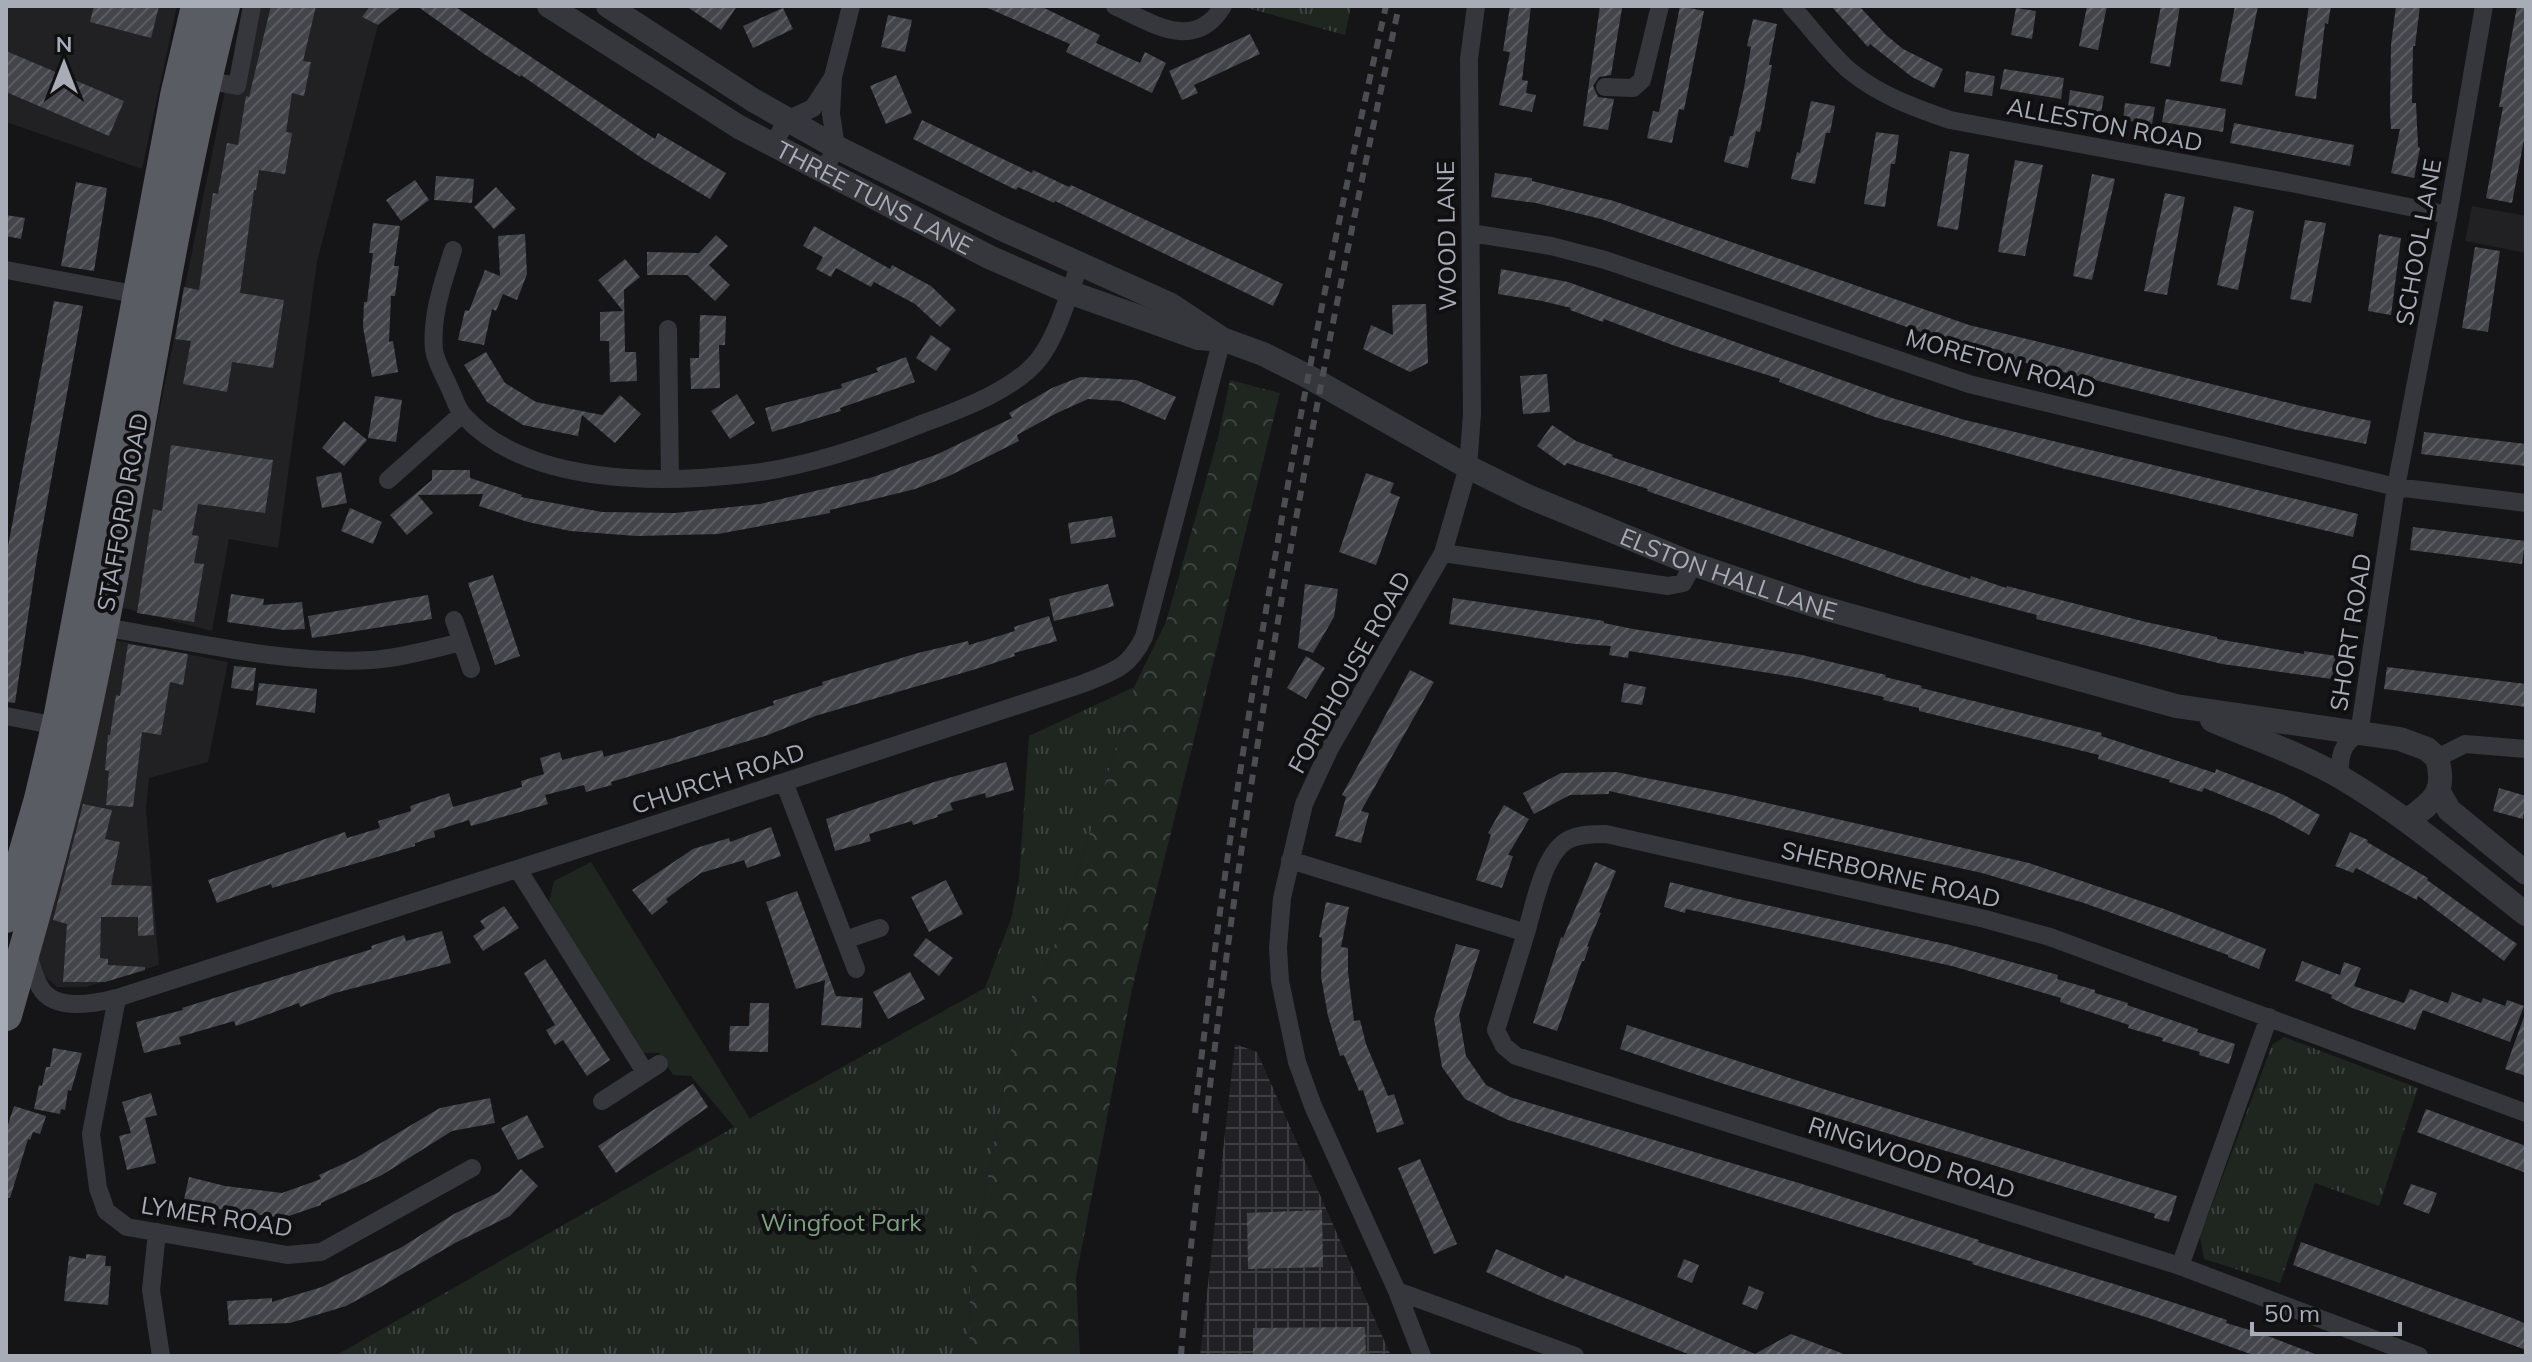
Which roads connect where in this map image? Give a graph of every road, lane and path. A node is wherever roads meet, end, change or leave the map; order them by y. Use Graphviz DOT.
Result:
graph roads {
  1 [pos="197,6"];
  2 [pos="224,6"];
  3 [pos="252,6"];
  4 [pos="549,6"];
  5 [pos="608,6"];
  6 [pos="851,6"];
  7 [pos="1115,6"];
  8 [pos="1223,6"];
  9 [pos="1476,6"];
  10 [pos="1660,6"];
  11 [pos="1791,6"];
  12 [pos="2484,6"];
  13 [pos="833,77"];
  14 [pos="221,83"];
  15 [pos="1605,87"];
  16 [pos="787,120"];
  17 [pos="773,145"];
  18 [pos="836,147"];
  19 [pos="824,171"];
  20 [pos="2448,215"];
  21 [pos="1471,233"];
  22 [pos="453,250"];
  23 [pos="1080,264"];
  24 [pos="6,270"];
  25 [pos="1069,292"];
  26 [pos="151,297"];
  27 [pos="668,329"];
  28 [pos="1222,339"];
  29 [pos="1307,376"];
  30 [pos="462,414"];
  31 [pos="1468,467"];
  32 [pos="670,479"];
  33 [pos="388,480"];
  34 [pos="2396,487"];
  35 [pos="2526,503"];
  36 [pos="1443,553"];
  37 [pos="1693,564"];
  38 [pos="454,620"];
  39 [pos="102,627"];
  40 [pos="462,642"];
  41 [pos="471,669"];
  42 [pos="2176,706"];
  43 [pos="6,716"];
  44 [pos="57,726"];
  45 [pos="2359,734"];
  46 [pos="2526,749"];
  47 [pos="2437,758"];
  48 [pos="2339,776"];
  49 [pos="784,782"];
  50 [pos="2439,792"];
  51 [pos="2408,820"];
  52 [pos="1290,860"];
  53 [pos="519,871"];
  54 [pos="2526,873"];
  55 [pos="2526,914"];
  56 [pos="6,917"];
  57 [pos="880,928"];
  58 [pos="1526,933"];
  59 [pos="845,940"];
  60 [pos="26,949"];
  61 [pos="856,969"];
  62 [pos="117,998"];
  63 [pos="6,1015"];
  64 [pos="2269,1017"];
  65 [pos="602,1101"];
  66 [pos="2526,1113"];
  67 [pos="472,1168"];
  68 [pos="157,1232"];
  69 [pos="2180,1266"];
  70 [pos="1397,1291"];
  71 [pos="161,1356"];
  72 [pos="1422,1356"];
  73 [pos="1575,1356"];
  74 [pos="2419,1356"];
  1 -- 26 [label="highway, STAFFORD ROAD"];
  2 -- 14 [label="highway, STAFFORD ROAD"];
  3 -- 14 [label="street"];
  4 -- 17 [label="street, THREE TUNS LANE"];
  5 -- 16 [label="street, THREE TUNS LANE"];
  6 -- 13 [label="street"];
  7 -- 8 [label="street"];
  9 -- 21 [label="street, WOOD LANE"];
  10 -- 15 [label="street"];
  11 -- 20 [label="street, ALLESTON ROAD"];
  12 -- 20 [label="street, SCHOOL LANE"];
  13 -- 16 [label="street"];
  13 -- 18 [label="street"];
  14 -- 26 [label="highway, STAFFORD ROAD"];
  16 -- 17 [label="street"];
  16 -- 18 [label="street, THREE TUNS LANE"];
  17 -- 19 [label="street, THREE TUNS LANE"];
  18 -- 19 [label="street"];
  18 -- 23 [label="street, THREE TUNS LANE"];
  19 -- 25 [label="street, THREE TUNS LANE"];
  20 -- 34 [label="street, SCHOOL LANE"];
  21 -- 31 [label="street, WOOD LANE"];
  21 -- 34 [label="street, MORETON ROAD"];
  22 -- 30 [label="street"];
  23 -- 25 [label="street"];
  23 -- 28 [label="street, THREE TUNS LANE"];
  24 -- 26 [label="street"];
  25 -- 28 [label="street, THREE TUNS LANE"];
  25 -- 32 [label="street"];
  26 -- 39 [label="highway, STAFFORD ROAD"];
  26 -- 44 [label="highway, STAFFORD ROAD"];
  27 -- 32 [label="street"];
  28 -- 29 [label="street, THREE TUNS LANE"];
  28 -- 49 [label="street, CHURCH ROAD"];
  29 -- 31 [label="street, ELSTON HALL LANE"];
  30 -- 32 [label="street"];
  30 -- 33 [label="street"];
  31 -- 36 [label="street, FORDHOUSE ROAD"];
  31 -- 37 [label="street, ELSTON HALL LANE"];
  34 -- 35 [label="street, MORETON ROAD"];
  34 -- 45 [label="street, SHORT ROAD"];
  36 -- 37 [label="street"];
  36 -- 52 [label="street, FORDHOUSE ROAD"];
  37 -- 42 [label="street, ELSTON HALL LANE"];
  38 -- 40 [label="street"];
  39 -- 40 [label="street"];
  39 -- 60 [label="highway, STAFFORD ROAD"];
  40 -- 41 [label="street"];
  42 -- 45 [label="street, ELSTON HALL LANE"];
  42 -- 48 [label="street, ELSTON HALL LANE"];
  43 -- 44 [label="street"];
  44 -- 56 [label="highway, STAFFORD ROAD"];
  45 -- 47 [label="street, ELSTON HALL LANE"];
  45 -- 48 [label="street, SHORT ROAD"];
  46 -- 47 [label="street"];
  47 -- 50 [label="street"];
  48 -- 51 [label="street, ELSTON HALL LANE"];
  49 -- 53 [label="street, CHURCH ROAD"];
  49 -- 59 [label="street"];
  50 -- 51 [label="street"];
  50 -- 54 [label="street"];
  51 -- 55 [label="street, ELSTON HALL LANE"];
  52 -- 58 [label="street"];
  52 -- 70 [label="street, FORDHOUSE ROAD"];
  53 -- 62 [label="street, CHURCH ROAD"];
  53 -- 65 [label="street"];
  57 -- 59 [label="street"];
  58 -- 64 [label="street, SHERBORNE ROAD"];
  58 -- 69 [label="street, RINGWOOD ROAD"];
  59 -- 61 [label="street"];
  60 -- 62 [label="street, CHURCH ROAD"];
  60 -- 63 [label="highway, STAFFORD ROAD"];
  62 -- 68 [label="street, LYMER ROAD"];
  64 -- 66 [label="street, SHERBORNE ROAD"];
  64 -- 69 [label="street"];
  67 -- 68 [label="street, LYMER ROAD"];
  68 -- 71 [label="street"];
  69 -- 74 [label="street, RINGWOOD ROAD"];
  70 -- 72 [label="street, FORDHOUSE ROAD"];
  70 -- 73 [label="street"];
}
